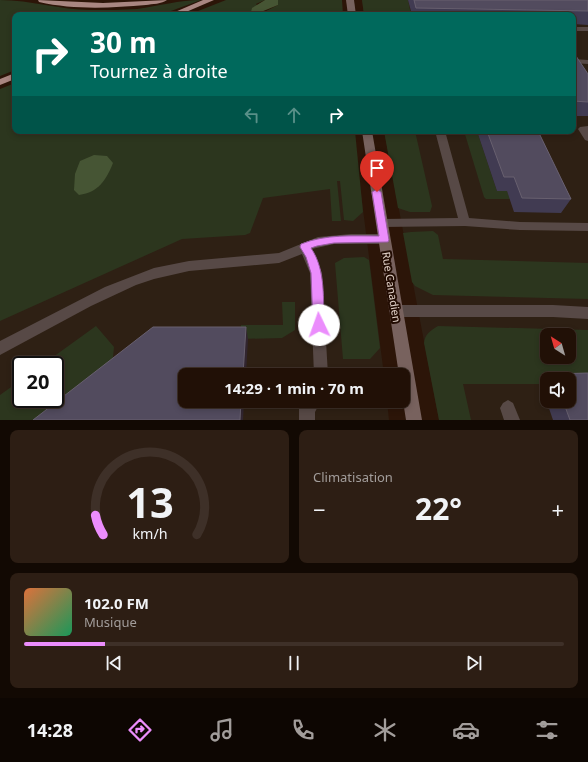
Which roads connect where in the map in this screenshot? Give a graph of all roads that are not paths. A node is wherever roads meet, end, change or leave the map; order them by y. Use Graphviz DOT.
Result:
graph roads {
  1 [pos="42,0"];
  2 [pos="164,0"];
  3 [pos="210,0"];
  4 [pos="350,0"];
  5 [pos="180,12"];
  6 [pos="352,12"];
  7 [pos="576,29"];
  8 [pos="588,29"];
  9 [pos="576,62"];
  10 [pos="588,62"];
  11 [pos="12,77"];
  12 [pos="0,82"];
  13 [pos="588,129"];
  14 [pos="367,134"];
  15 [pos="441,134"];
  16 [pos="588,138"];
  17 [pos="465,222"];
  18 [pos="382,223"];
  19 [pos="588,227"];
  20 [pos="384,240"];
  21 [pos="304,247"];
  22 [pos="396,311"];
  23 [pos="588,313"];
  24 [pos="0,348"];
  25 [pos="321,368"];
  26 [pos="403,368"];
  27 [pos="410,406"];
  28 [pos="308,408"];
  29 [pos="307,420"];
  30 [pos="414,420"];
  1 -- 2 [label="highway"];
  3 -- 5 [label="highway"];
  4 -- 6 [label="street"];
  7 -- 8 [label="lane"];
  9 -- 10 [label="lane"];
  11 -- 12 [label="highway"];
  13 -- 16 [label="lane"];
  14 -- 18 [label="street, Rue Canadien"];
  15 -- 17 [label="lane"];
  17 -- 18 [label="lane"];
  17 -- 19 [label="lane"];
  18 -- 20 [label="street, Rue Canadien"];
  20 -- 21 [label="lane"];
  20 -- 22 [label="street, Rue Canadien"];
  21 -- 24 [label="lane"];
  21 -- 25 [label="lane"];
  22 -- 23 [label="lane"];
  22 -- 26 [label="street, Rue Canadien"];
  27 -- 30 [label="street, Rue Canadien"];
  28 -- 29 [label="lane"];
}
